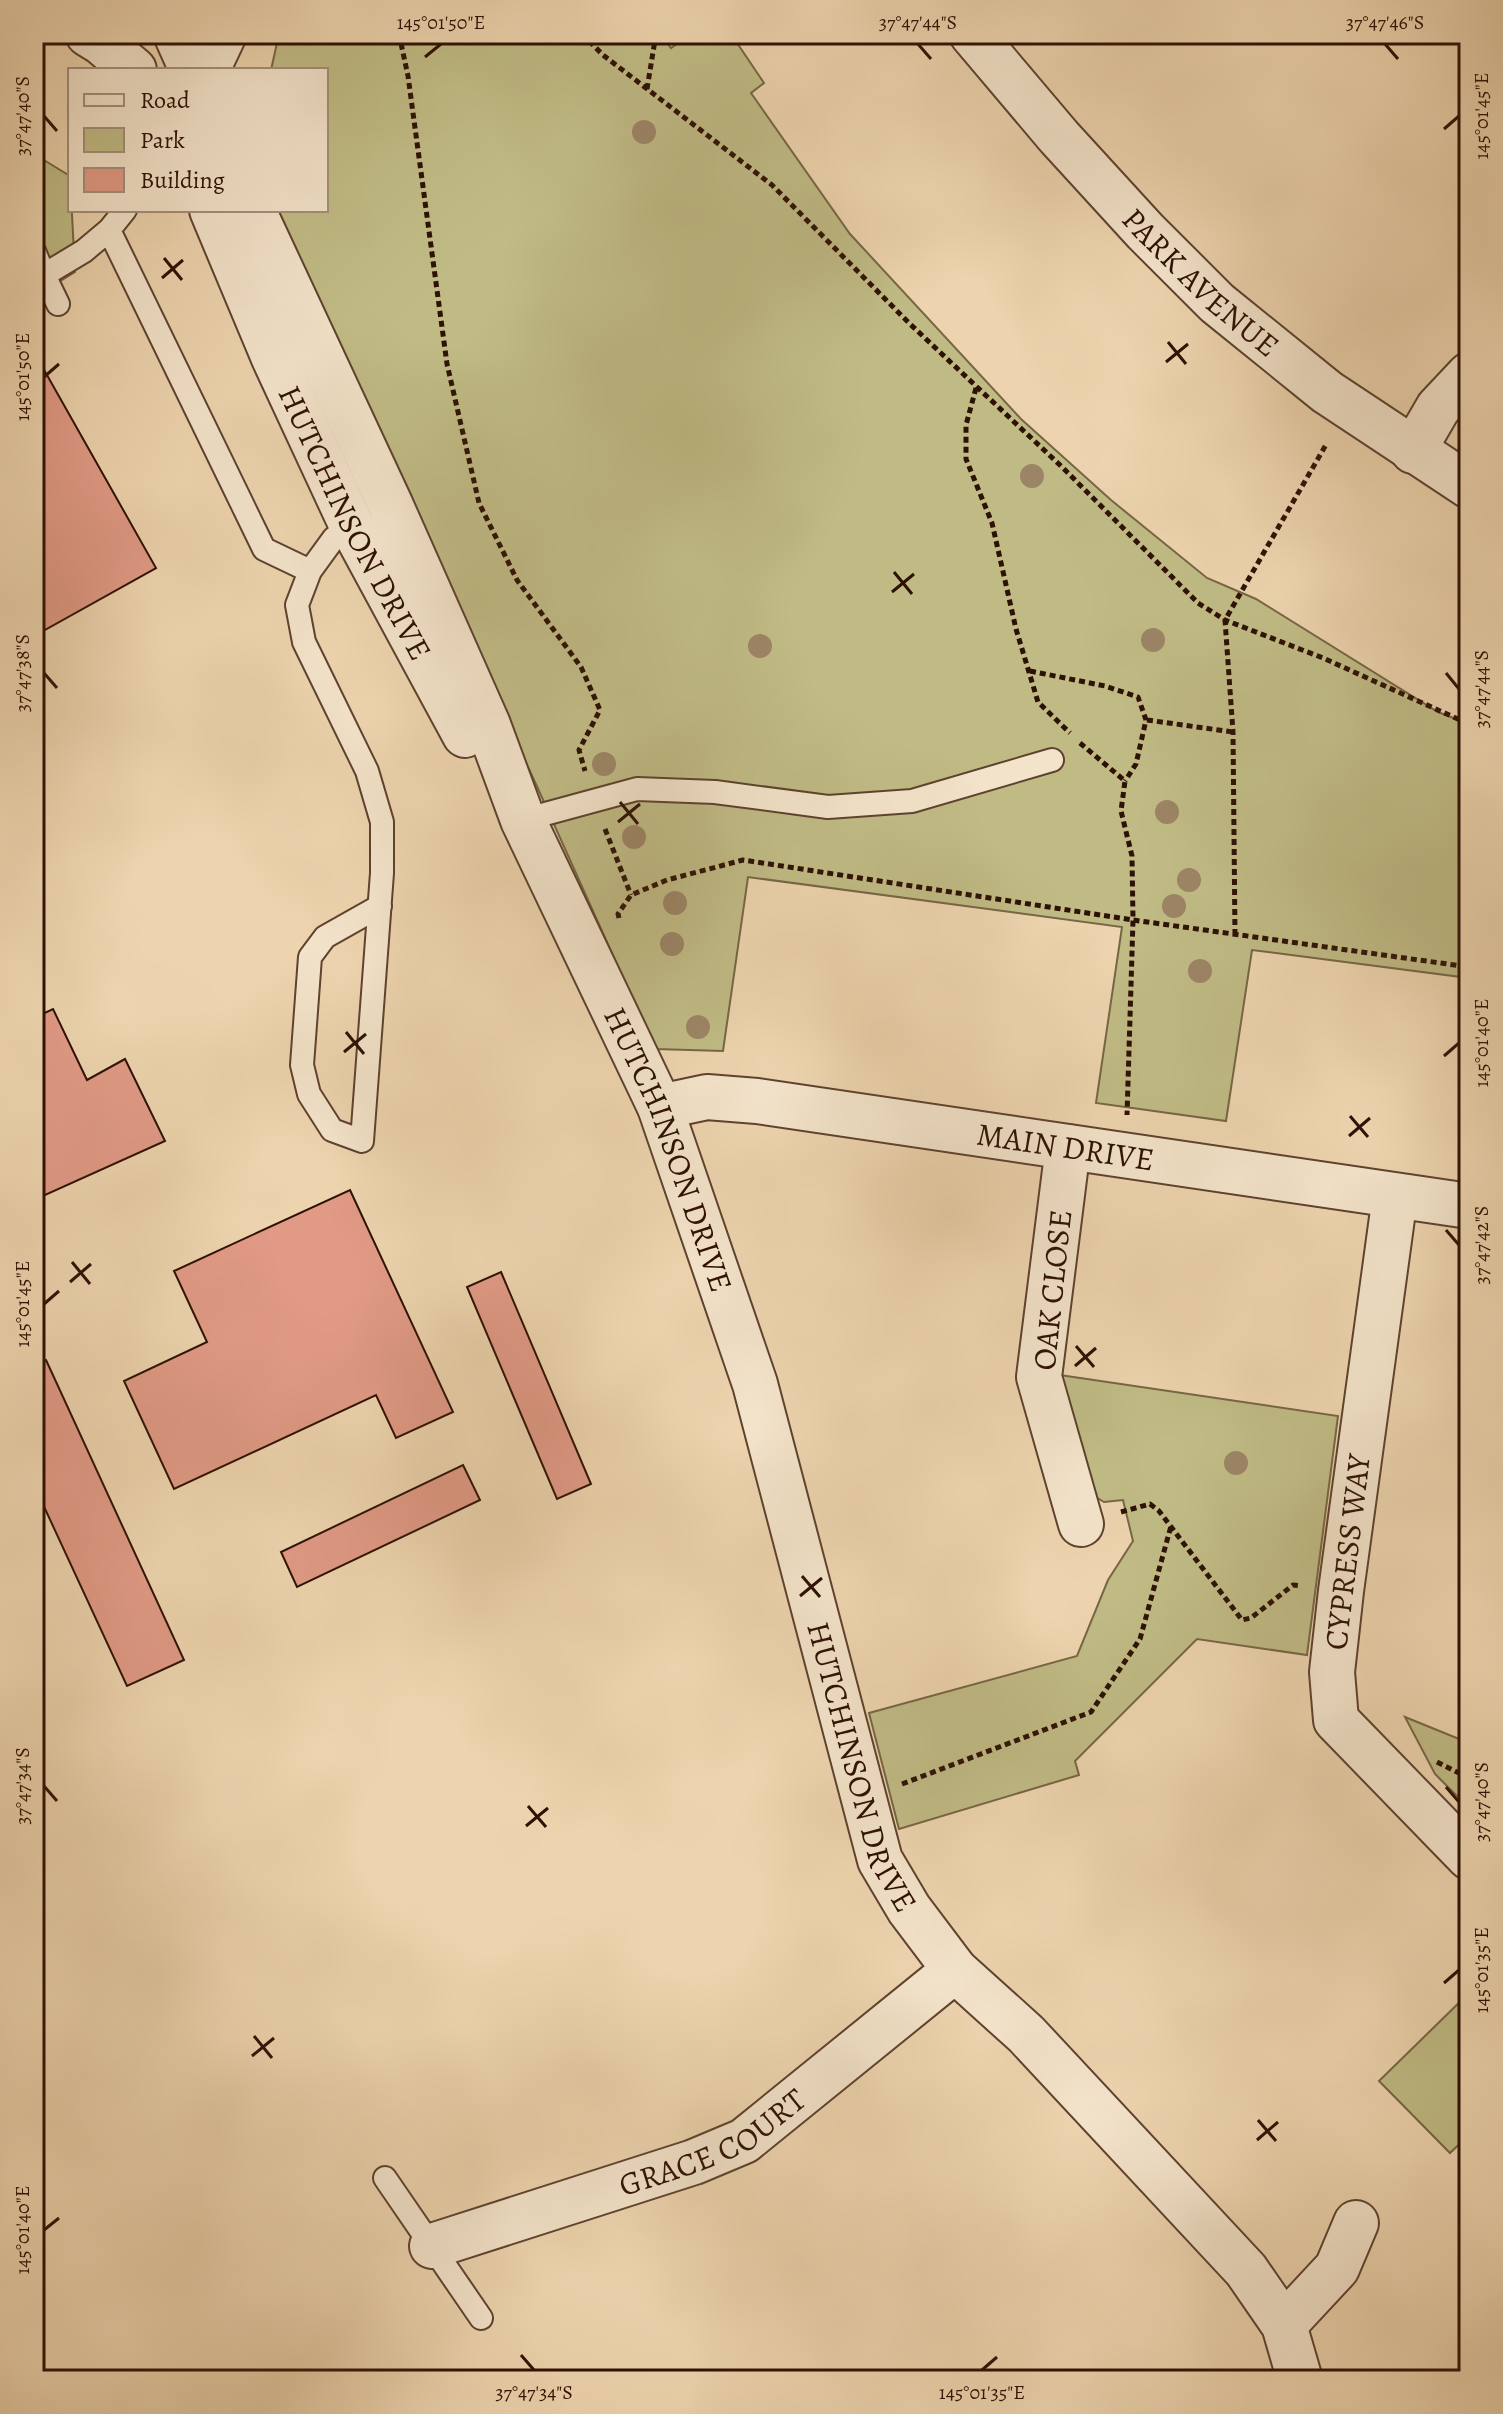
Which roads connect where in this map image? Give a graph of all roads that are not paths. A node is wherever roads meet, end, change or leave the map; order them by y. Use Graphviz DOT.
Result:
graph roads {
  1 [pos="88,34"];
  2 [pos="138,34"];
  3 [pos="176,34"];
  4 [pos="224,34"];
  5 [pos="972,34"];
  6 [pos="131,68"];
  7 [pos="152,68"];
  8 [pos="191,68"];
  9 [pos="208,68"];
  10 [pos="123,212"];
  11 [pos="213,212"];
  12 [pos="254,212"];
  13 [pos="109,230"];
  14 [pos="34,251"];
  15 [pos="44,275"];
  16 [pos="58,304"];
  17 [pos="1469,375"];
  18 [pos="1413,451"];
  19 [pos="1469,486"];
  20 [pos="390,504"];
  21 [pos="352,526"];
  22 [pos="310,571"];
  23 [pos="1052,760"];
  24 [pos="523,820"];
  25 [pos="380,906"];
  26 [pos="660,1107"];
  27 [pos="1068,1147"];
  28 [pos="1395,1196"];
  29 [pos="1469,1206"];
  30 [pos="1081,1524"];
  31 [pos="1469,1857"];
  32 [pos="955,1970"];
  33 [pos="385,2178"];
  34 [pos="1356,2223"];
  35 [pos="432,2246"];
  36 [pos="481,2318"];
  37 [pos="1284,2325"];
  38 [pos="1300,2380"];
  1 -- 6 [label="street"];
  2 -- 7 [label="street"];
  3 -- 8 [label="street"];
  4 -- 9 [label="street"];
  5 -- 18 [label="street, PARK AVENUE"];
  10 -- 13 [label="lane"];
  11 -- 21 [label="street, HUTCHINSON DRIVE"];
  12 -- 20 [label="street, HUTCHINSON DRIVE"];
  13 -- 15 [label="lane"];
  13 -- 22 [label="lane"];
  14 -- 15 [label="lane"];
  15 -- 16 [label="lane"];
  17 -- 18 [label="street"];
  18 -- 19 [label="street, PARK AVENUE"];
  20 -- 21 [label="lane"];
  20 -- 24 [label="street, HUTCHINSON DRIVE"];
  21 -- 22 [label="lane"];
  21 -- 24 [label="street, HUTCHINSON DRIVE"];
  22 -- 25 [label="lane"];
  23 -- 24 [label="lane"];
  24 -- 26 [label="street, HUTCHINSON DRIVE"];
  25 -- 25 [label="lane"];
  26 -- 27 [label="street, MAIN DRIVE"];
  26 -- 32 [label="street, HUTCHINSON DRIVE"];
  27 -- 28 [label="street, MAIN DRIVE"];
  27 -- 30 [label="street, OAK CLOSE"];
  28 -- 29 [label="street, MAIN DRIVE"];
  28 -- 31 [label="street, CYPRESS WAY"];
  32 -- 35 [label="street, GRACE COURT"];
  32 -- 37 [label="street, HUTCHINSON DRIVE"];
  33 -- 35 [label="lane"];
  34 -- 37 [label="street"];
  35 -- 36 [label="lane"];
  37 -- 38 [label="street, HUTCHINSON DRIVE"];
}
